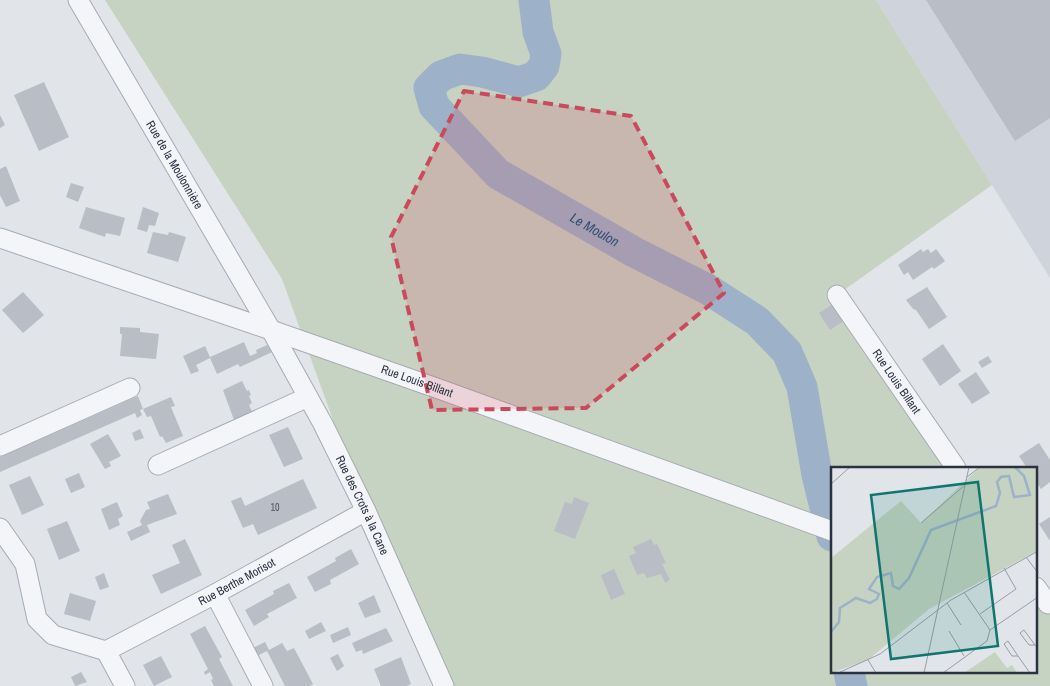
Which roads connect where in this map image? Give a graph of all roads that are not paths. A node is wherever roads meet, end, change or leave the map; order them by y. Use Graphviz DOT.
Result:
graph roads {
  1 [pos="78,0"];
  2 [pos="0,238"];
  3 [pos="837,295"];
  4 [pos="271,330"];
  5 [pos="130,388"];
  6 [pos="308,397"];
  7 [pos="0,446"];
  8 [pos="158,466"];
  9 [pos="955,467"];
  10 [pos="366,511"];
  11 [pos="0,528"];
  12 [pos="831,531"];
  13 [pos="1038,590"];
  14 [pos="215,594"];
  15 [pos="1045,602"];
  16 [pos="106,651"];
  17 [pos="125,686"];
  18 [pos="263,686"];
  19 [pos="444,686"];
  1 -- 4 [label="street, Rue de la Moulonnière"];
  2 -- 4 [label="street, Rue Louis Billant"];
  3 -- 9 [label="street, Rue Louis Billant"];
  4 -- 6 [label="street, Rue des Crots à la Cane"];
  4 -- 12 [label="street, Rue Louis Billant"];
  5 -- 7 [label="street"];
  6 -- 8 [label="street"];
  6 -- 10 [label="street, Rue des Crots à la Cane"];
  10 -- 14 [label="street, Rue Berthe Morisot"];
  10 -- 19 [label="street, Rue des Crots à la Cane"];
  11 -- 16 [label="street"];
  13 -- 15 [label="street"];
  14 -- 16 [label="street, Rue Berthe Morisot"];
  14 -- 18 [label="street"];
  16 -- 17 [label="street"];
}
